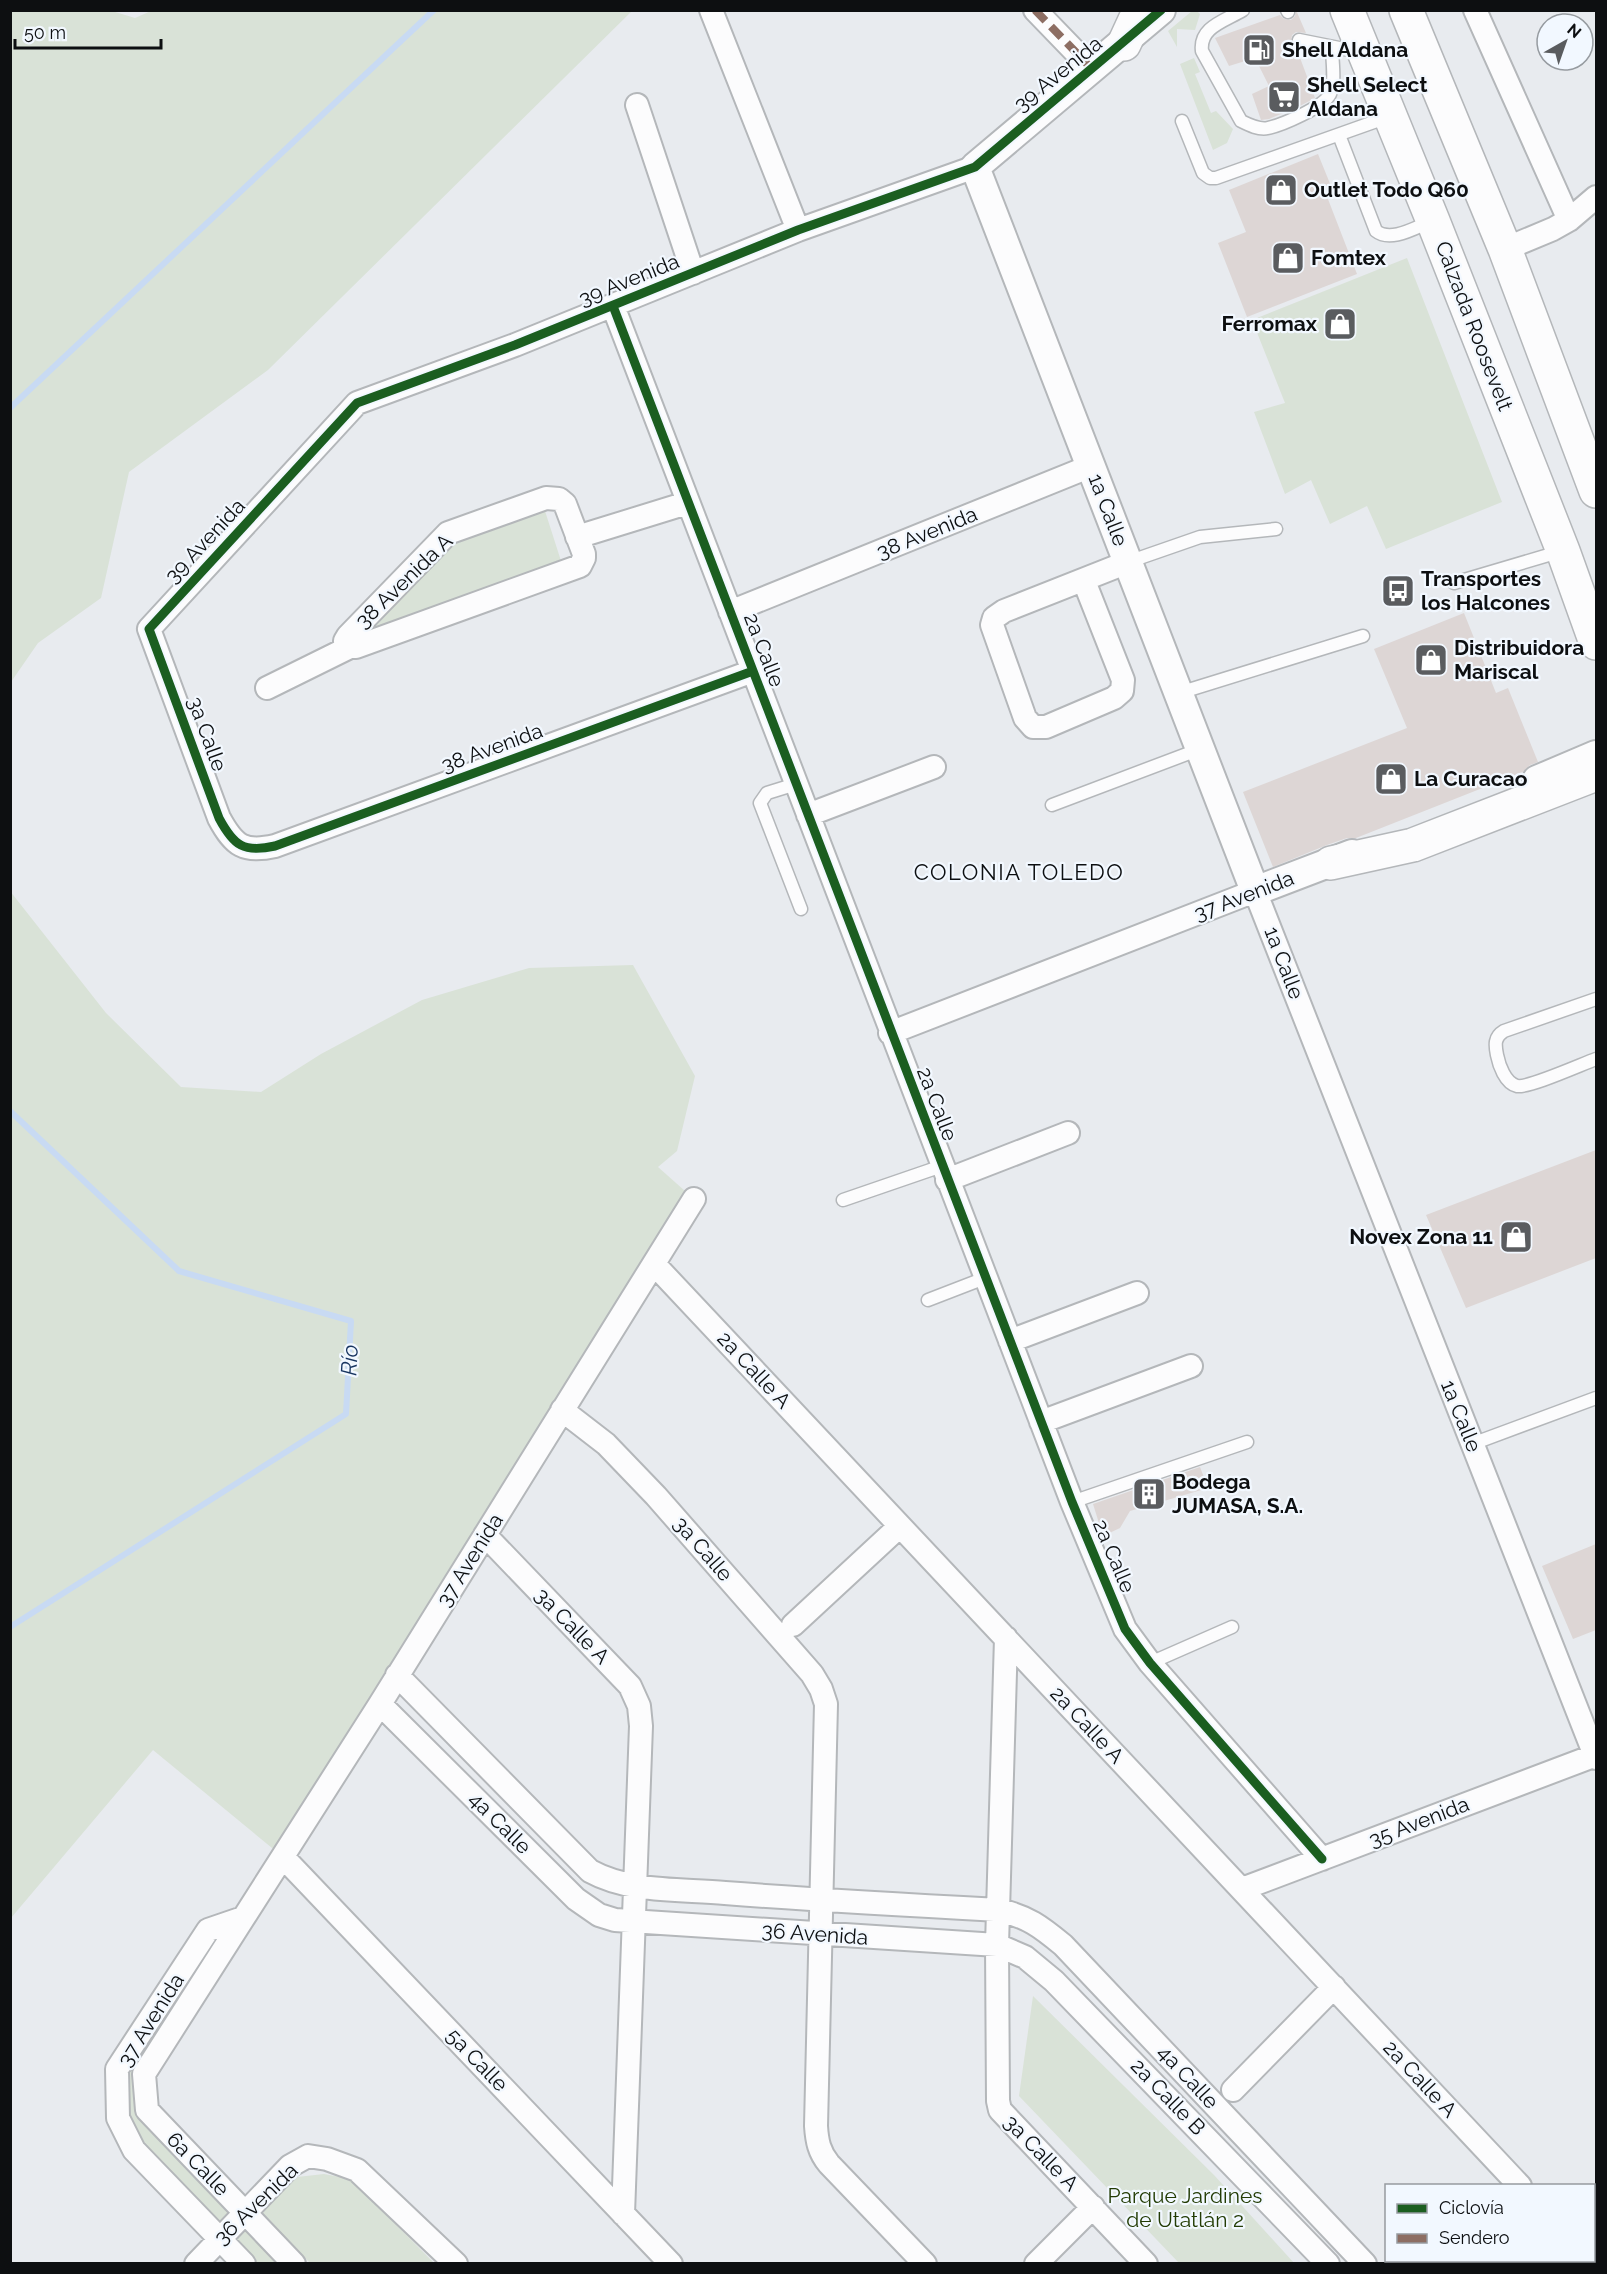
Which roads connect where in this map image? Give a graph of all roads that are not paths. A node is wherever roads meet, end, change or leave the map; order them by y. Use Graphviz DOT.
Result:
graph roads {
  1 [pos="711,10"];
  2 [pos="1035,10"];
  3 [pos="1145,10"];
  4 [pos="1161,10"];
  5 [pos="1243,10"];
  6 [pos="1347,10"];
  7 [pos="1407,10"];
  8 [pos="1475,10"];
  9 [pos="1299,40"];
  10 [pos="1124,44"];
  11 [pos="1332,47"];
  12 [pos="1366,53"];
  13 [pos="1092,69"];
  14 [pos="637,105"];
  15 [pos="1391,116"];
  16 [pos="1182,121"];
  17 [pos="1339,135"];
  18 [pos="975,167"];
  19 [pos="1596,197"];
  20 [pos="1569,220"];
  21 [pos="1433,221"];
  22 [pos="798,230"];
  23 [pos="1505,249"];
  24 [pos="693,273"];
  25 [pos="613,306"];
  26 [pos="1091,466"];
  27 [pos="1596,491"];
  28 [pos="687,503"];
  29 [pos="1276,529"];
  30 [pos="577,537"];
  31 [pos="1563,551"];
  32 [pos="1128,562"];
  33 [pos="1084,581"];
  34 [pos="1454,583"];
  35 [pos="730,612"];
  36 [pos="149,628"];
  37 [pos="1363,636"];
  38 [pos="1596,643"];
  39 [pos="350,647"];
  40 [pos="753,671"];
  41 [pos="267,688"];
  42 [pos="1179,693"];
  43 [pos="1200,748"];
  44 [pos="1596,755"];
  45 [pos="934,767"];
  46 [pos="1596,774"];
  47 [pos="796,784"];
  48 [pos="1052,805"];
  49 [pos="808,815"];
  50 [pos="241,846"];
  51 [pos="1331,863"];
  52 [pos="1255,891"];
  53 [pos="801,909"];
  54 [pos="1596,999"];
  55 [pos="890,1033"];
  56 [pos="1596,1059"];
  57 [pos="1068,1133"];
  58 [pos="944,1173"];
  59 [pos="694,1199"];
  60 [pos="843,1200"];
  61 [pos="654,1264"];
  62 [pos="986,1278"];
  63 [pos="1137,1293"];
  64 [pos="928,1300"];
  65 [pos="1010,1341"];
  66 [pos="1191,1366"];
  67 [pos="1596,1398"];
  68 [pos="562,1410"];
  69 [pos="1041,1422"];
  70 [pos="1247,1442"];
  71 [pos="1472,1444"];
  72 [pos="1072,1502"];
  73 [pos="900,1526"];
  74 [pos="485,1535"];
  75 [pos="793,1625"];
  76 [pos="1232,1627"];
  77 [pos="1006,1638"];
  78 [pos="1150,1664"];
  79 [pos="397,1675"];
  80 [pos="380,1704"];
  81 [pos="1596,1756"];
  82 [pos="283,1857"];
  83 [pos="1322,1859"];
  84 [pos="635,1886"];
  85 [pos="1242,1889"];
  86 [pos="822,1901"];
  87 [pos="999,1910"];
  88 [pos="243,1918"];
  89 [pos="633,1921"];
  90 [pos="821,1934"];
  91 [pos="997,1945"];
  92 [pos="1334,1987"];
  93 [pos="1233,2090"];
  94 [pos="1216,2107"];
  95 [pos="152,2117"];
  96 [pos="1197,2127"];
  97 [pos="134,2150"];
  98 [pos="1518,2184"];
  99 [pos="1093,2207"];
  100 [pos="245,2212"];
  101 [pos="623,2214"];
  102 [pos="219,2238"];
  103 [pos="196,2264"];
  104 [pos="244,2264"];
  105 [pos="294,2264"];
  106 [pos="456,2264"];
  107 [pos="671,2264"];
  108 [pos="925,2264"];
  109 [pos="1036,2264"];
  110 [pos="1146,2264"];
  111 [pos="1328,2264"];
  112 [pos="1365,2264"];
  1 -- 22 [label="street"];
  2 -- 13 [label="street"];
  3 -- 10 [label="highway"];
  4 -- 10 [label="street, 39 Avenida"];
  5 -- 11 [label="lane"];
  6 -- 12 [label="highway, Calzada Roosevelt"];
  7 -- 23 [label="highway"];
  8 -- 20 [label="street"];
  9 -- 11 [label="lane"];
  10 -- 13 [label="street, 39 Avenida"];
  11 -- 12 [label="lane"];
  12 -- 15 [label="highway, Calzada Roosevelt"];
  13 -- 18 [label="street, 39 Avenida"];
  14 -- 24 [label="street"];
  15 -- 17 [label="lane"];
  15 -- 21 [label="highway, Calzada Roosevelt"];
  16 -- 17 [label="lane"];
  17 -- 21 [label="lane"];
  18 -- 22 [label="street, 39 Avenida"];
  18 -- 26 [label="street, 1a Calle"];
  19 -- 20 [label="street"];
  20 -- 23 [label="street"];
  21 -- 31 [label="highway, Calzada Roosevelt"];
  22 -- 24 [label="street, 39 Avenida"];
  23 -- 27 [label="highway"];
  24 -- 25 [label="street, 39 Avenida"];
  25 -- 28 [label="street, 2a Calle"];
  25 -- 36 [label="street, 39 Avenida"];
  26 -- 32 [label="street, 1a Calle"];
  26 -- 35 [label="street, 38 Avenida"];
  28 -- 30 [label="street"];
  28 -- 35 [label="street, 2a Calle"];
  29 -- 32 [label="lane"];
  30 -- 39 [label="street, 38 Avenida A"];
  30 -- 39 [label="street, 38 Avenida A"];
  31 -- 34 [label="lane"];
  31 -- 38 [label="highway, Calzada Roosevelt"];
  32 -- 33 [label="street"];
  32 -- 42 [label="street, 1a Calle"];
  33 -- 33 [label="street"];
  35 -- 40 [label="street, 2a Calle"];
  36 -- 50 [label="street, 3a Calle"];
  37 -- 42 [label="lane"];
  39 -- 41 [label="street"];
  40 -- 47 [label="street, 2a Calle"];
  40 -- 50 [label="street, 38 Avenida"];
  42 -- 43 [label="street, 1a Calle"];
  43 -- 48 [label="lane"];
  43 -- 52 [label="street, 1a Calle"];
  44 -- 51 [label="street, 37 Avenida"];
  45 -- 49 [label="street"];
  46 -- 51 [label="highway"];
  47 -- 49 [label="street, 2a Calle"];
  47 -- 53 [label="lane"];
  49 -- 55 [label="street, 2a Calle"];
  51 -- 52 [label="street, 37 Avenida"];
  52 -- 55 [label="street, 37 Avenida"];
  52 -- 71 [label="street, 1a Calle"];
  54 -- 56 [label="lane"];
  55 -- 58 [label="street, 2a Calle"];
  57 -- 58 [label="street"];
  58 -- 60 [label="lane"];
  58 -- 62 [label="street, 2a Calle"];
  59 -- 61 [label="street, 37 Avenida"];
  61 -- 68 [label="street, 37 Avenida"];
  61 -- 73 [label="street, 2a Calle A"];
  62 -- 64 [label="lane"];
  62 -- 65 [label="street, 2a Calle"];
  63 -- 65 [label="street"];
  65 -- 69 [label="street, 2a Calle"];
  66 -- 69 [label="street"];
  67 -- 71 [label="lane"];
  68 -- 74 [label="street, 37 Avenida"];
  68 -- 86 [label="street, 3a Calle"];
  69 -- 72 [label="street, 2a Calle"];
  70 -- 72 [label="lane"];
  71 -- 81 [label="street, 1a Calle"];
  72 -- 78 [label="street, 2a Calle"];
  73 -- 75 [label="street"];
  73 -- 77 [label="street, 2a Calle A"];
  74 -- 79 [label="street, 37 Avenida"];
  74 -- 84 [label="street, 3a Calle A"];
  76 -- 78 [label="lane"];
  77 -- 85 [label="street, 2a Calle A"];
  77 -- 87 [label="street, 3a Calle A"];
  78 -- 83 [label="street, 2a Calle"];
  79 -- 80 [label="street, 37 Avenida"];
  79 -- 84 [label="street, 4a Calle"];
  80 -- 82 [label="street, 37 Avenida"];
  80 -- 89 [label="street, 4a Calle"];
  81 -- 83 [label="street, 35 Avenida"];
  82 -- 88 [label="street, 37 Avenida"];
  82 -- 101 [label="street, 5a Calle"];
  83 -- 85 [label="street, 35 Avenida"];
  84 -- 86 [label="street, 36 Avenida"];
  84 -- 89 [label="street, 3a Calle A"];
  85 -- 92 [label="street, 2a Calle A"];
  86 -- 87 [label="street, 36 Avenida"];
  86 -- 90 [label="street"];
  87 -- 91 [label="street, 3a Calle A"];
  87 -- 94 [label="street, 4a Calle"];
  88 -- 95 [label="street, 37 Avenida"];
  88 -- 97 [label="street, 37 Avenida"];
  89 -- 90 [label="street, 36 Avenida"];
  89 -- 101 [label="street, 3a Calle A"];
  90 -- 91 [label="street, 36 Avenida"];
  90 -- 108 [label="street"];
  91 -- 96 [label="street, 2a Calle B"];
  91 -- 99 [label="street, 3a Calle A"];
  92 -- 93 [label="street"];
  92 -- 98 [label="street, 2a Calle A"];
  94 -- 96 [label="street"];
  94 -- 112 [label="street, 4a Calle"];
  95 -- 100 [label="street, 6a Calle"];
  96 -- 111 [label="street, 2a Calle B"];
  97 -- 102 [label="street, 6a Calle"];
  99 -- 109 [label="street"];
  99 -- 110 [label="street, 3a Calle A"];
  100 -- 102 [label="street, 36 Avenida"];
  100 -- 105 [label="street, 6a Calle"];
  100 -- 106 [label="street, 36 Avenida"];
  101 -- 107 [label="street, 5a Calle"];
  102 -- 103 [label="street, 36 Avenida"];
  102 -- 104 [label="street, 6a Calle"];
}
